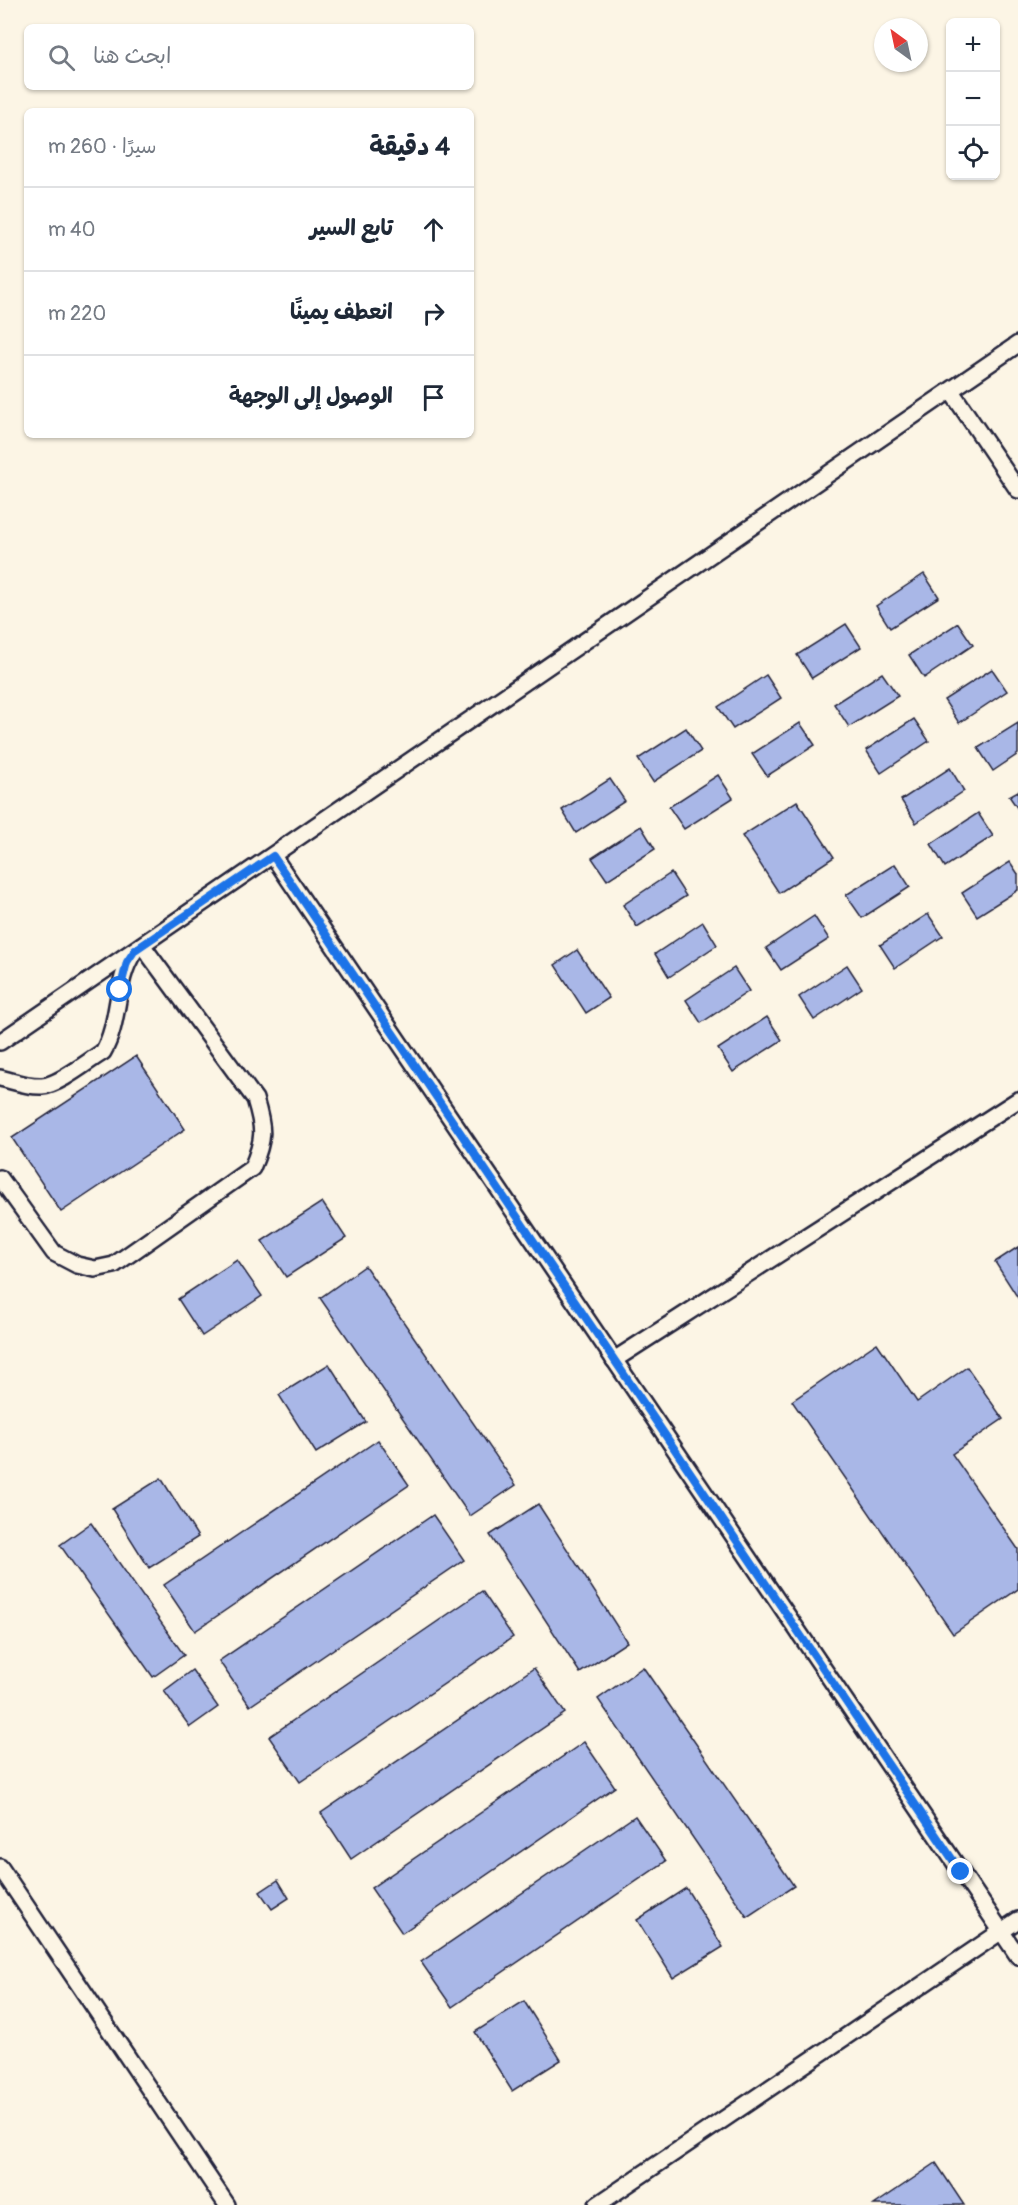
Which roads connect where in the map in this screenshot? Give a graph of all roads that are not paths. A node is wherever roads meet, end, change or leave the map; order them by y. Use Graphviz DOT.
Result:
graph roads {
  1 [pos="1018,344"];
  2 [pos="951,391"];
  3 [pos="1018,490"];
  4 [pos="273,856"];
  5 [pos="139,947"];
  6 [pos="0,1042"];
  7 [pos="0,1078"];
  8 [pos="1018,1100"];
  9 [pos="0,1178"];
  10 [pos="615,1360"];
  11 [pos="0,1867"];
  12 [pos="1018,1920"];
  13 [pos="1001,1931"];
  14 [pos="1018,1956"];
  15 [pos="227,2205"];
  16 [pos="597,2205"];
  1 -- 2 [label="lane"];
  2 -- 3 [label="lane"];
  2 -- 4 [label="lane"];
  4 -- 5 [label="lane"];
  4 -- 10 [label="lane"];
  5 -- 6 [label="lane"];
  5 -- 7 [label="lane"];
  5 -- 9 [label="lane"];
  8 -- 10 [label="lane"];
  10 -- 13 [label="lane"];
  11 -- 15 [label="lane"];
  12 -- 13 [label="lane"];
  13 -- 14 [label="lane"];
  13 -- 16 [label="lane"];
}
